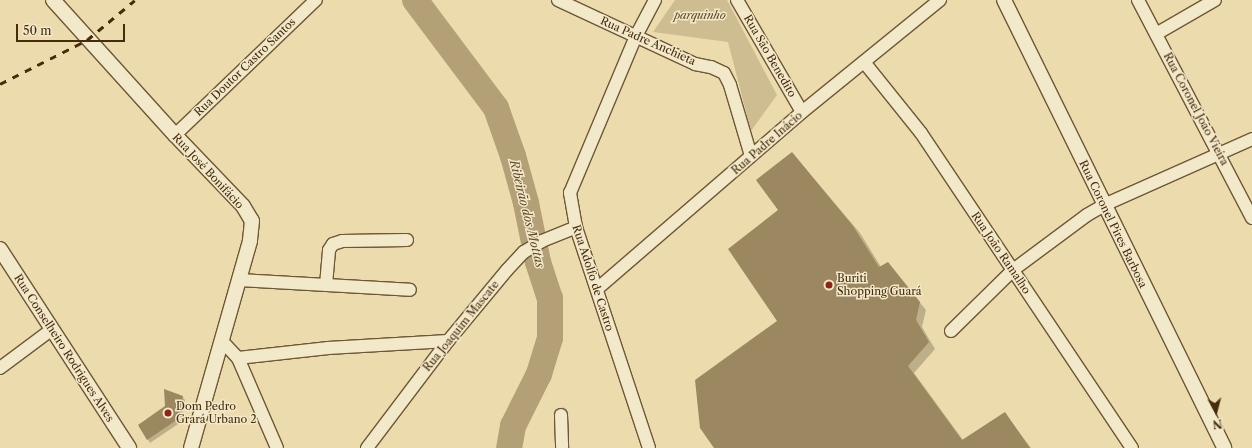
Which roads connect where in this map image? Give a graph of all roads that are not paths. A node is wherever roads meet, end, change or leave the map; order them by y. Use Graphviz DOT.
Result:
graph roads {
  1 [pos="53,0"];
  2 [pos="316,0"];
  3 [pos="558,0"];
  4 [pos="655,0"];
  5 [pos="737,0"];
  6 [pos="940,0"];
  7 [pos="1004,0"];
  8 [pos="1138,0"];
  9 [pos="1215,0"];
  10 [pos="1156,34"];
  11 [pos="636,36"];
  12 [pos="864,62"];
  13 [pos="802,112"];
  14 [pos="175,135"];
  15 [pos="1252,139"];
  16 [pos="1220,154"];
  17 [pos="751,156"];
  18 [pos="1104,205"];
  19 [pos="1252,218"];
  20 [pos="576,227"];
  21 [pos="407,240"];
  22 [pos="0,249"];
  23 [pos="1013,270"];
  24 [pos="239,280"];
  25 [pos="326,285"];
  26 [pos="597,289"];
  27 [pos="410,290"];
  28 [pos="51,330"];
  29 [pos="951,331"];
  30 [pos="222,341"];
  31 [pos="448,341"];
  32 [pos="238,358"];
  33 [pos="0,368"];
  34 [pos="561,415"];
  35 [pos="129,448"];
  36 [pos="190,448"];
  37 [pos="277,448"];
  38 [pos="367,448"];
  39 [pos="562,448"];
  40 [pos="649,448"];
  41 [pos="1132,448"];
  42 [pos="1224,448"];
  1 -- 14 [label="street, Rua José Bonifácio"];
  2 -- 14 [label="street, Rua Doutor Castro Santos"];
  3 -- 11 [label="street, Rua Padre Anchieta"];
  4 -- 11 [label="street, Rua Adolfo de Castro"];
  5 -- 13 [label="street, Rua São Benedito"];
  6 -- 12 [label="street, Rua Padre Inácio"];
  7 -- 18 [label="street, Rua Coronel Pires Barbosa"];
  8 -- 10 [label="street, Rua Coronel João Vieira"];
  9 -- 10 [label="street"];
  10 -- 16 [label="street, Rua Coronel João Vieira"];
  11 -- 17 [label="street, Rua Padre Anchieta"];
  11 -- 20 [label="street, Rua Adolfo de Castro"];
  12 -- 13 [label="street, Rua Padre Inácio"];
  12 -- 23 [label="street, Rua João Ramalho"];
  13 -- 17 [label="street, Rua Padre Inácio"];
  14 -- 24 [label="street, Rua José Bonifácio"];
  15 -- 16 [label="street"];
  16 -- 18 [label="street"];
  16 -- 19 [label="street, Rua Coronel João Vieira"];
  17 -- 26 [label="street, Rua Padre Inácio"];
  18 -- 23 [label="street"];
  18 -- 42 [label="street, Rua Coronel Pires Barbosa"];
  20 -- 26 [label="street, Rua Adolfo de Castro"];
  20 -- 31 [label="street, Rua Joaquim Mascate"];
  21 -- 25 [label="street"];
  22 -- 28 [label="street, Rua Conselheiro Rodrigues Alves"];
  23 -- 29 [label="street"];
  23 -- 41 [label="street, Rua João Ramalho"];
  24 -- 25 [label="street"];
  24 -- 30 [label="street, Rua José Bonifácio"];
  25 -- 27 [label="street"];
  26 -- 40 [label="street, Rua Adolfo de Castro"];
  28 -- 33 [label="street"];
  28 -- 35 [label="street, Rua Conselheiro Rodrigues Alves"];
  30 -- 32 [label="street"];
  30 -- 36 [label="street, Rua José Bonifácio"];
  31 -- 32 [label="street"];
  31 -- 38 [label="street, Rua Joaquim Mascate"];
  32 -- 37 [label="street"];
  34 -- 39 [label="street"];
}
